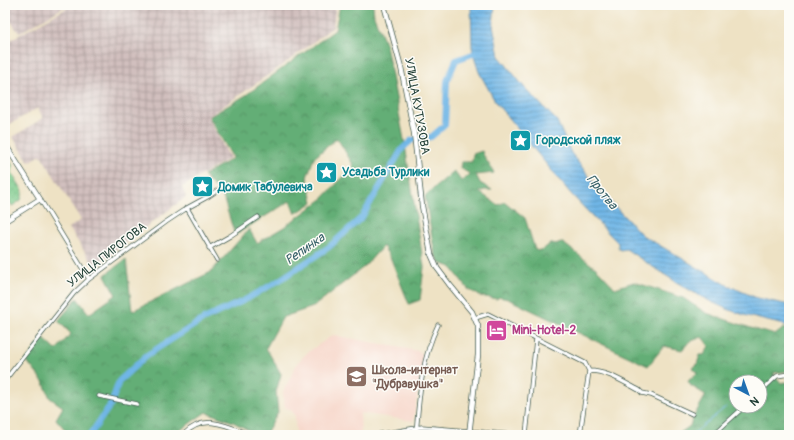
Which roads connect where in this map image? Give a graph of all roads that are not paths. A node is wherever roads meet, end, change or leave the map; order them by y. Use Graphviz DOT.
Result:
graph roads {
  1 [pos="384,5"];
  2 [pos="5,144"];
  3 [pos="224,186"];
  4 [pos="40,199"];
  5 [pos="187,208"];
  6 [pos="258,217"];
  7 [pos="5,221"];
  8 [pos="209,248"];
  9 [pos="218,260"];
  10 [pos="89,280"];
  11 [pos="475,318"];
  12 [pos="438,325"];
  13 [pos="536,339"];
  14 [pos="588,371"];
  15 [pos="789,374"];
  16 [pos="5,380"];
  17 [pos="768,384"];
  18 [pos="99,396"];
  19 [pos="137,404"];
  20 [pos="692,414"];
  21 [pos="736,414"];
  22 [pos="416,428"];
  23 [pos="469,433"];
  24 [pos="182,435"];
  25 [pos="250,435"];
  26 [pos="374,435"];
  27 [pos="416,435"];
  28 [pos="516,435"];
  29 [pos="526,435"];
  30 [pos="580,435"];
  31 [pos="713,435"];
  1 -- 11 [label="main road, УЛИЦА КУТУЗОВА"];
  2 -- 4 [label="main road"];
  3 -- 5 [label="street, УЛИЦА ПИРОГОВА"];
  4 -- 7 [label="main road"];
  4 -- 10 [label="street"];
  5 -- 8 [label="street"];
  5 -- 10 [label="street, УЛИЦА ПИРОГОВА"];
  6 -- 8 [label="street"];
  8 -- 9 [label="street"];
  10 -- 16 [label="street, УЛИЦА ПИРОГОВА"];
  11 -- 13 [label="street"];
  11 -- 23 [label="main road, УЛИЦА КУТУЗОВА"];
  12 -- 22 [label="street"];
  13 -- 14 [label="street"];
  13 -- 29 [label="street"];
  14 -- 20 [label="street"];
  14 -- 30 [label="street"];
  15 -- 17 [label="street"];
  18 -- 19 [label="street"];
  21 -- 31 [label="street"];
  22 -- 23 [label="street"];
  22 -- 26 [label="street"];
  22 -- 27 [label="street"];
  23 -- 28 [label="street"];
  24 -- 25 [label="street"];
}
